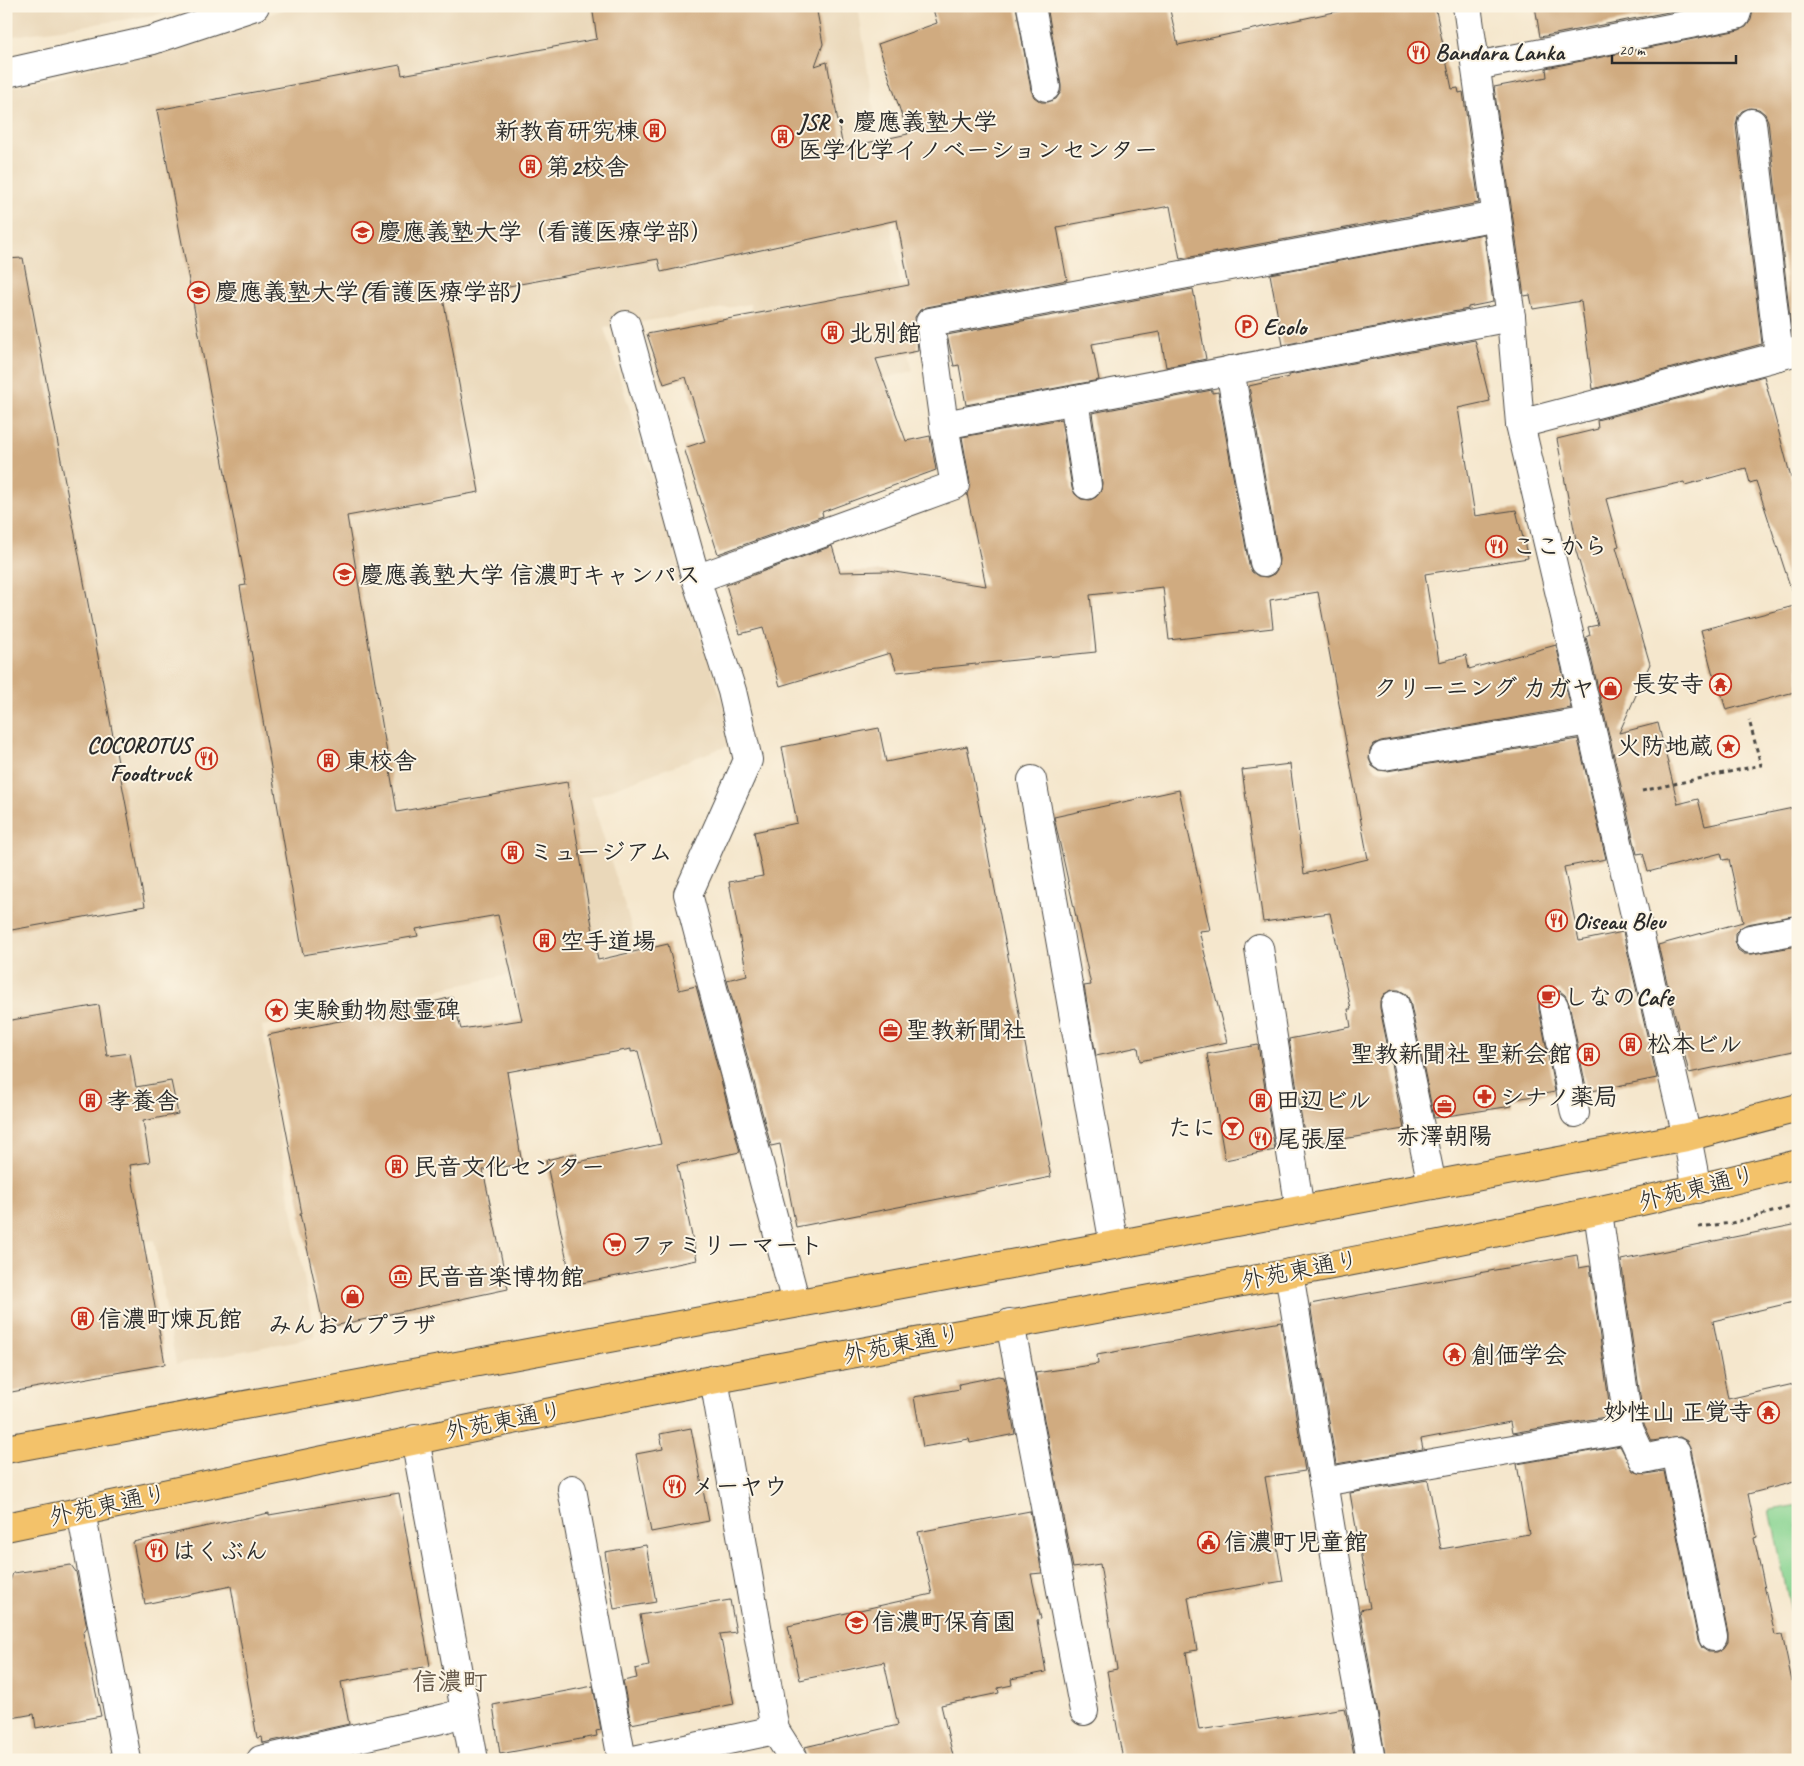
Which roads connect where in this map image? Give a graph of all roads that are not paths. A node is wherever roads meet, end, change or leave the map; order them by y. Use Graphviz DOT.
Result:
graph roads {
  1 [pos="255,6"];
  2 [pos="1032,6"];
  3 [pos="1467,6"];
  4 [pos="1739,6"];
  5 [pos="1476,66"];
  6 [pos="6,73"];
  7 [pos="1046,87"];
  8 [pos="1752,123"];
  9 [pos="1497,216"];
  10 [pos="1511,317"];
  11 [pos="626,325"];
  12 [pos="1788,354"];
  13 [pos="1230,370"];
  14 [pos="1074,400"];
  15 [pos="1520,424"];
  16 [pos="944,425"];
  17 [pos="1087,485"];
  18 [pos="1264,562"];
  19 [pos="696,579"];
  20 [pos="1589,721"];
  21 [pos="1384,756"];
  22 [pos="1032,780"];
  23 [pos="1798,930"];
  24 [pos="1750,939"];
  25 [pos="1259,948"];
  26 [pos="1395,1005"];
  27 [pos="1554,1006"];
  28 [pos="1798,1108"];
  29 [pos="1575,1113"];
  30 [pos="1687,1136"];
  31 [pos="1798,1164"];
  32 [pos="1432,1184"];
  33 [pos="1697,1189"];
  34 [pos="1300,1210"];
  35 [pos="1598,1212"];
  36 [pos="1114,1245"];
  37 [pos="1289,1273"];
  38 [pos="796,1303"];
  39 [pos="1010,1323"];
  40 [pos="714,1379"];
  41 [pos="1629,1429"];
  42 [pos="415,1439"];
  43 [pos="6,1450"];
  44 [pos="1323,1482"];
  45 [pos="572,1489"];
  46 [pos="81,1511"];
  47 [pos="6,1527"];
  48 [pos="1713,1637"];
  49 [pos="465,1711"];
  50 [pos="1084,1711"];
  51 [pos="775,1730"];
  52 [pos="644,1759"];
  53 [pos="127,1760"];
  54 [pos="261,1760"];
  55 [pos="474,1760"];
  56 [pos="622,1760"];
  57 [pos="794,1760"];
  58 [pos="1371,1760"];
  1 -- 6 [label="street"];
  2 -- 7 [label="street"];
  3 -- 5 [label="street"];
  4 -- 5 [label="street"];
  5 -- 9 [label="street"];
  8 -- 12 [label="street"];
  9 -- 10 [label="street"];
  9 -- 16 [label="street"];
  10 -- 13 [label="street"];
  10 -- 15 [label="street"];
  11 -- 19 [label="street"];
  12 -- 15 [label="street"];
  13 -- 14 [label="street"];
  13 -- 18 [label="street"];
  14 -- 16 [label="street"];
  14 -- 17 [label="street"];
  15 -- 20 [label="street"];
  16 -- 19 [label="street"];
  19 -- 38 [label="street"];
  20 -- 21 [label="street"];
  20 -- 30 [label="street"];
  22 -- 36 [label="street"];
  23 -- 24 [label="street"];
  25 -- 34 [label="street"];
  26 -- 32 [label="street"];
  27 -- 29 [label="street"];
  28 -- 30 [label="main road"];
  30 -- 32 [label="main road"];
  30 -- 33 [label="street"];
  31 -- 33 [label="main road, 外苑東通り"];
  32 -- 34 [label="main road"];
  33 -- 35 [label="main road, 外苑東通り"];
  34 -- 36 [label="main road"];
  35 -- 37 [label="main road, 外苑東通り"];
  35 -- 41 [label="street"];
  36 -- 38 [label="main road"];
  37 -- 39 [label="main road, 外苑東通り"];
  37 -- 44 [label="street"];
  38 -- 43 [label="main road"];
  39 -- 40 [label="main road, 外苑東通り"];
  39 -- 50 [label="street"];
  40 -- 42 [label="main road, 外苑東通り"];
  40 -- 51 [label="street"];
  41 -- 44 [label="street"];
  41 -- 48 [label="street"];
  42 -- 46 [label="main road, 外苑東通り"];
  42 -- 49 [label="street"];
  44 -- 58 [label="street"];
  45 -- 56 [label="street"];
  46 -- 47 [label="main road, 外苑東通り"];
  46 -- 53 [label="street"];
  49 -- 54 [label="street"];
  49 -- 55 [label="street"];
  51 -- 52 [label="street"];
  51 -- 57 [label="street"];
}
